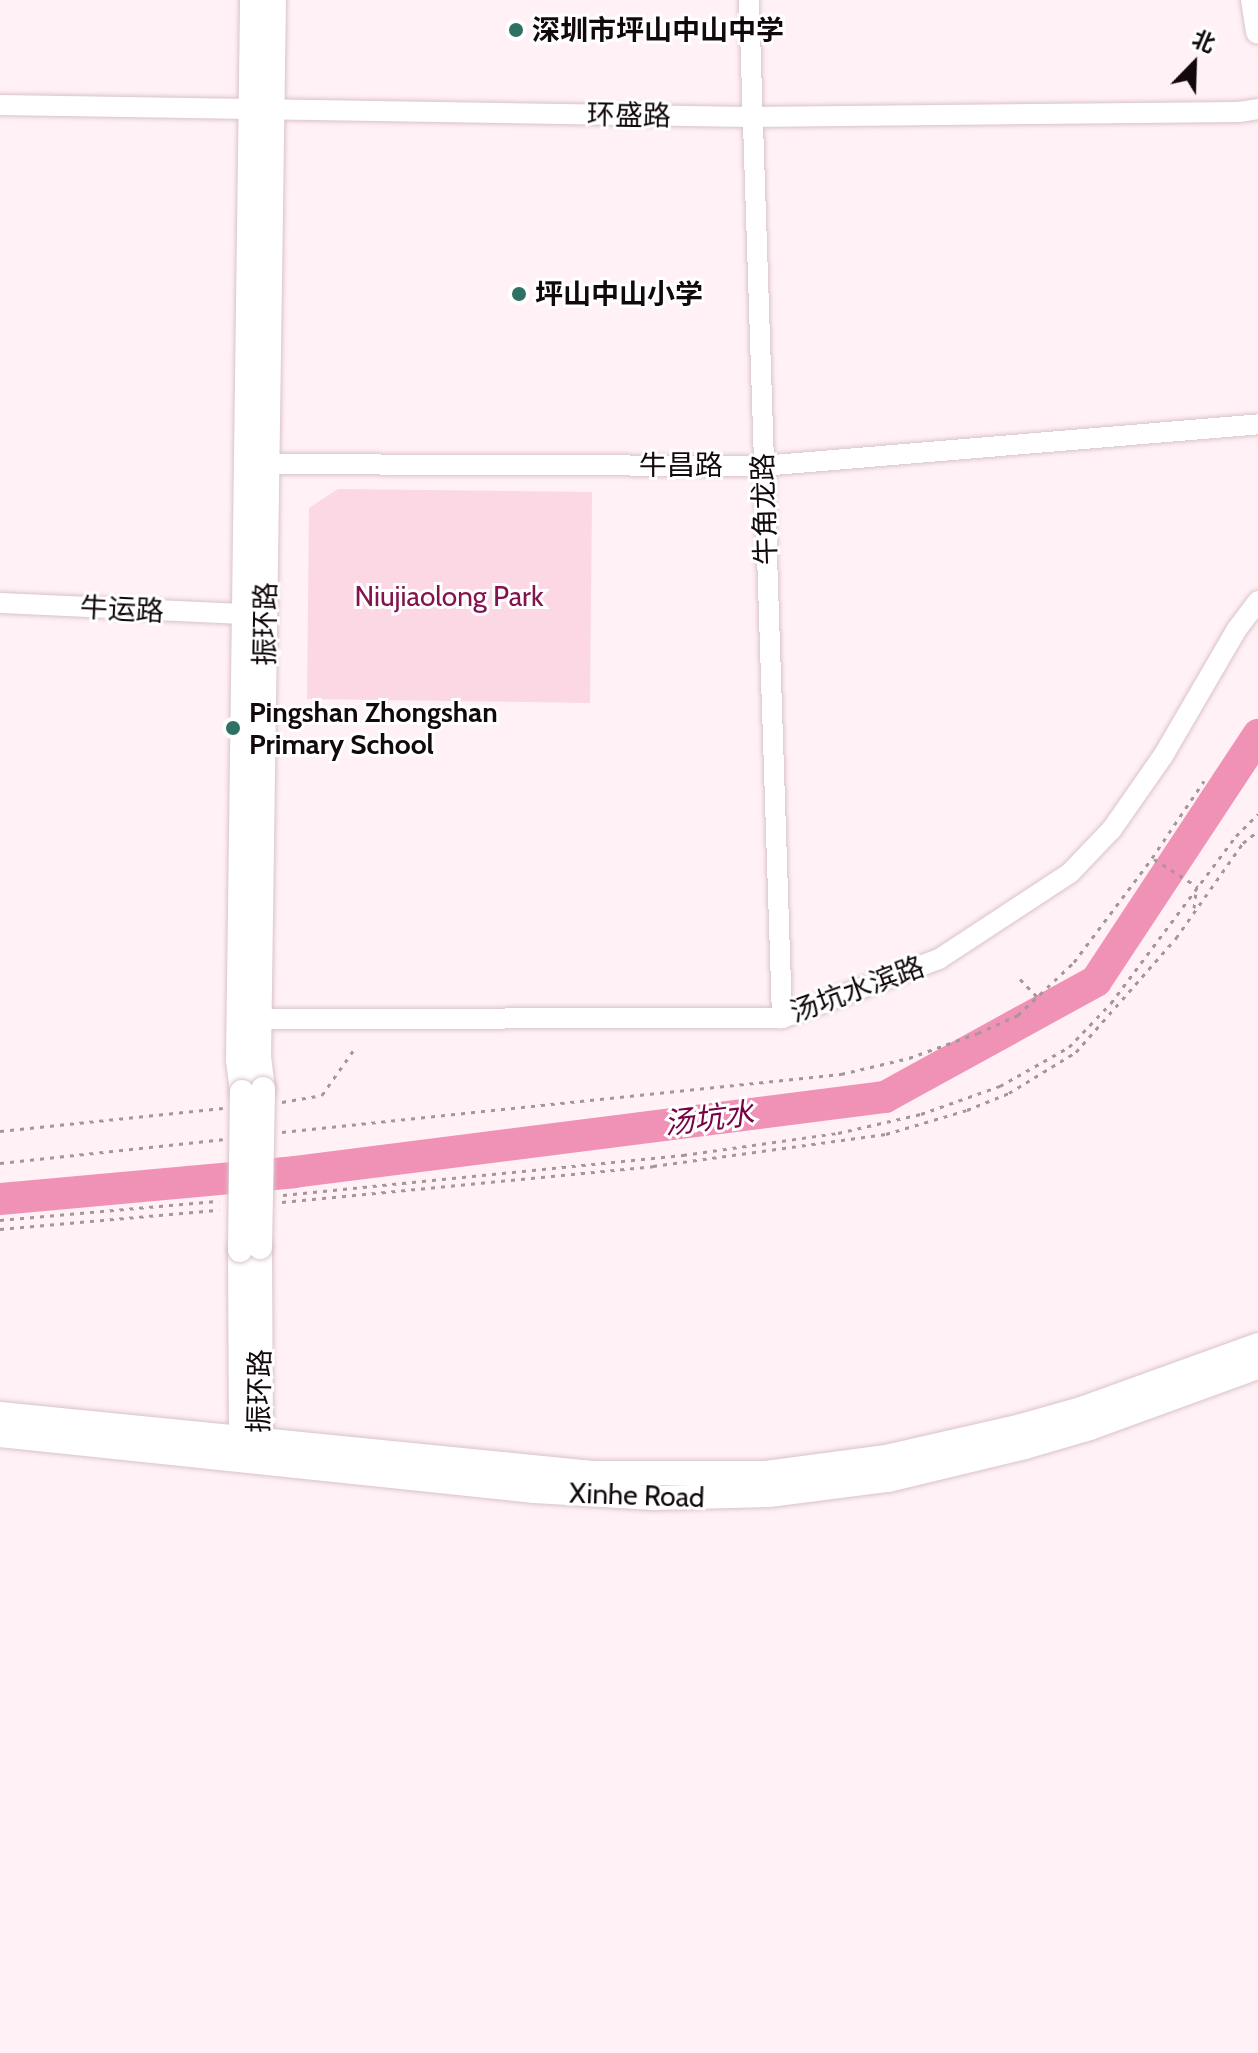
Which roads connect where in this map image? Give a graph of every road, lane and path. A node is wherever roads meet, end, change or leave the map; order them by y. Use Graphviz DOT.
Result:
graph roads {
  1 [pos="252,0"];
  2 [pos="274,0"];
  3 [pos="749,0"];
  4 [pos="1253,0"];
  5 [pos="1258,32"];
  6 [pos="0,105"];
  7 [pos="1258,109"];
  8 [pos="262,111"];
  9 [pos="750,117"];
  10 [pos="1258,424"];
  11 [pos="257,464"];
  12 [pos="762,466"];
  13 [pos="1258,601"];
  14 [pos="0,603"];
  15 [pos="244,614"];
  16 [pos="1204,781"];
  17 [pos="1258,814"];
  18 [pos="1258,831"];
  19 [pos="1152,858"];
  20 [pos="1197,888"];
  21 [pos="1195,908"];
  22 [pos="1020,979"];
  23 [pos="1039,999"];
  24 [pos="782,1018"];
  25 [pos="249,1019"];
  26 [pos="355,1048"];
  27 [pos="1004,1084"];
  28 [pos="1009,1093"];
  29 [pos="254,1098"];
  30 [pos="0,1131"];
  31 [pos="272,1134"];
  32 [pos="230,1138"];
  33 [pos="683,1155"];
  34 [pos="683,1162"];
  35 [pos="0,1163"];
  36 [pos="448,1178"];
  37 [pos="448,1188"];
  38 [pos="276,1196"];
  39 [pos="230,1200"];
  40 [pos="272,1204"];
  41 [pos="226,1209"];
  42 [pos="0,1220"];
  43 [pos="0,1229"];
  44 [pos="1258,1345"];
  45 [pos="1258,1367"];
  46 [pos="0,1414"];
  47 [pos="0,1435"];
  48 [pos="251,1447"];
  1 -- 8 [label="street, 振环路"];
  2 -- 8 [label="street, 振环路"];
  3 -- 9 [label="street, 牛角龙路"];
  4 -- 5 [label="street"];
  6 -- 8 [label="street, 环盛路"];
  7 -- 9 [label="street, 环盛路"];
  8 -- 9 [label="street, 环盛路"];
  8 -- 11 [label="street, 振环路"];
  9 -- 12 [label="street, 牛角龙路"];
  10 -- 12 [label="street, 牛昌路"];
  11 -- 12 [label="street, 牛昌路"];
  11 -- 15 [label="street, 振环路"];
  11 -- 25 [label="street, 振环路"];
  12 -- 24 [label="street, 牛角龙路"];
  13 -- 24 [label="street, 汤坑水滨路"];
  14 -- 15 [label="street, 牛运路"];
  15 -- 25 [label="street, 振环路"];
  16 -- 19 [label="path"];
  17 -- 20 [label="path"];
  18 -- 21 [label="path"];
  19 -- 20 [label="path"];
  19 -- 23 [label="path"];
  20 -- 21 [label="path"];
  20 -- 27 [label="path"];
  21 -- 28 [label="path"];
  22 -- 23 [label="path"];
  23 -- 31 [label="path"];
  24 -- 25 [label="street, 汤坑水滨路"];
  25 -- 29 [label="street, 振环路"];
  26 -- 29 [label="path"];
  27 -- 28 [label="path"];
  27 -- 33 [label="path"];
  28 -- 34 [label="path"];
  29 -- 30 [label="path"];
  29 -- 48 [label="street, 振环路, bridge"];
  32 -- 35 [label="path"];
  33 -- 34 [label="path"];
  33 -- 36 [label="path"];
  34 -- 37 [label="path"];
  36 -- 37 [label="path"];
  36 -- 38 [label="path"];
  37 -- 40 [label="path"];
  39 -- 42 [label="path"];
  41 -- 43 [label="path"];
  44 -- 48 [label="street, Xinhe Road"];
  45 -- 48 [label="street, Xinhe Road"];
  46 -- 48 [label="street, Xinhe Road"];
  47 -- 48 [label="street, Xinhe Road"];
}
